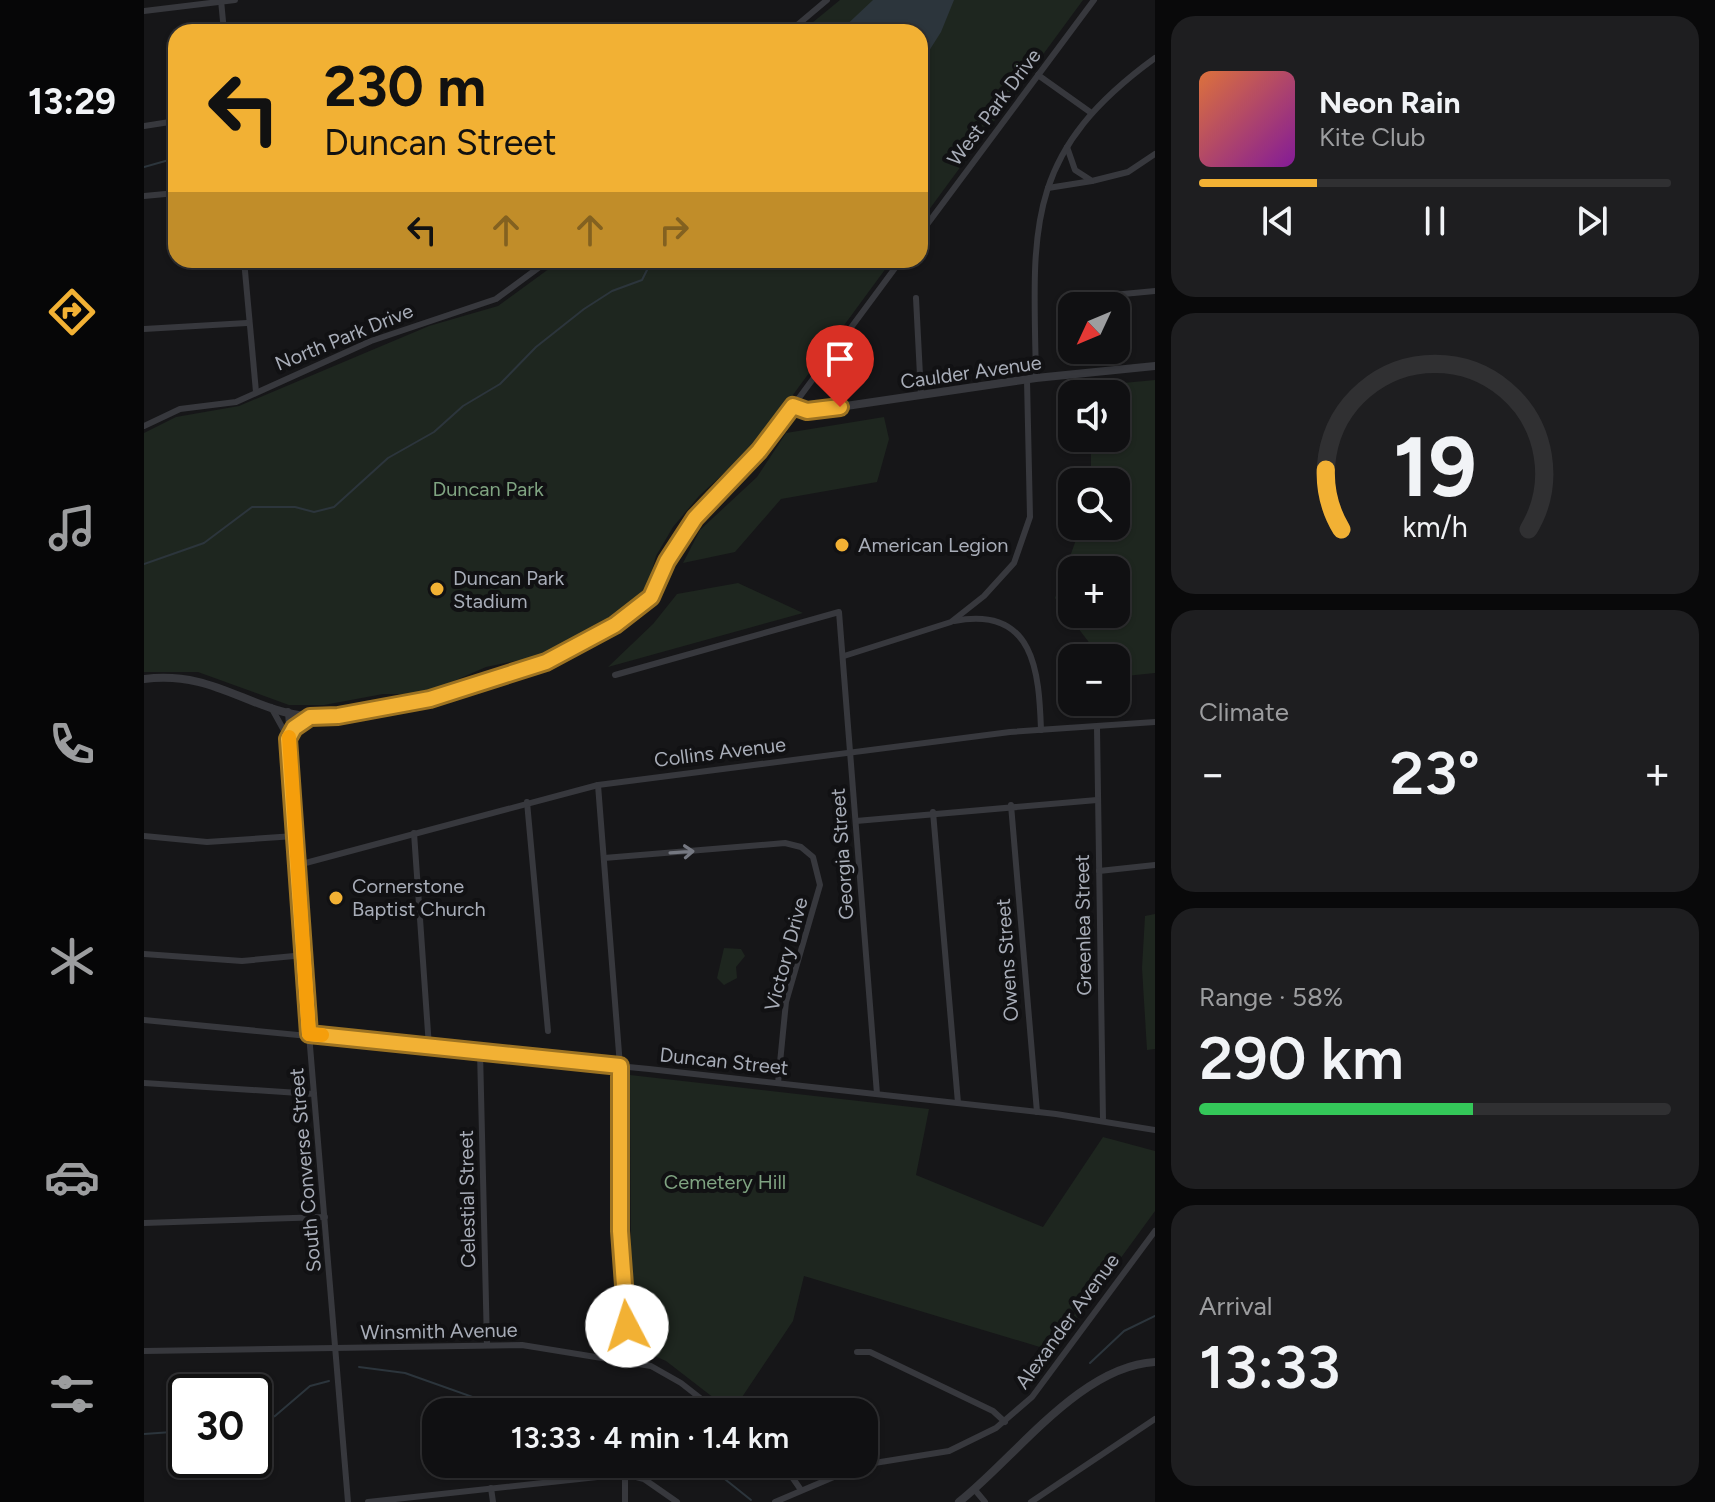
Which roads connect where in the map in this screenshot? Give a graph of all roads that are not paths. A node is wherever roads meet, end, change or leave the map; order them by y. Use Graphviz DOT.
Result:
graph roads {
  1 [pos="235,0"];
  2 [pos="827,0"];
  3 [pos="1094,0"];
  4 [pos="221,1"];
  5 [pos="144,11"];
  6 [pos="223,24"];
  7 [pos="798,24"];
  8 [pos="1155,58"];
  9 [pos="1038,75"];
  10 [pos="1090,112"];
  11 [pos="168,122"];
  12 [pos="144,126"];
  13 [pos="1067,147"];
  14 [pos="1155,154"];
  15 [pos="1092,181"];
  16 [pos="1048,188"];
  17 [pos="168,194"];
  18 [pos="144,196"];
  19 [pos="928,223"];
  20 [pos="244,268"];
  21 [pos="538,268"];
  22 [pos="895,268"];
  23 [pos="1155,291"];
  24 [pos="1130,293"];
  25 [pos="916,298"];
  26 [pos="247,323"];
  27 [pos="144,329"];
  28 [pos="1155,366"];
  29 [pos="1031,379"];
  30 [pos="256,392"];
  31 [pos="921,395"];
  32 [pos="793,406"];
  33 [pos="144,426"];
  34 [pos="951,622"];
  35 [pos="844,656"];
  36 [pos="615,675"];
  37 [pos="144,679"];
  38 [pos="270,707"];
  39 [pos="288,711"];
  40 [pos="310,717"];
  41 [pos="1155,722"];
  42 [pos="1097,728"];
  43 [pos="1041,730"];
  44 [pos="288,739"];
  45 [pos="851,752"];
  46 [pos="598,785"];
  47 [pos="1097,800"];
  48 [pos="527,802"];
  49 [pos="1011,805"];
  50 [pos="933,812"];
  51 [pos="856,821"];
  52 [pos="414,833"];
  53 [pos="144,836"];
  54 [pos="295,836"];
  55 [pos="604,858"];
  56 [pos="298,865"];
  57 [pos="1155,865"];
  58 [pos="1099,871"];
  59 [pos="144,954"];
  60 [pos="305,955"];
  61 [pos="144,1020"];
  62 [pos="548,1031"];
  63 [pos="309,1034"];
  64 [pos="429,1047"];
  65 [pos="480,1051"];
  66 [pos="620,1066"];
  67 [pos="144,1083"];
  68 [pos="778,1083"];
  69 [pos="314,1094"];
  70 [pos="877,1094"];
  71 [pos="958,1103"];
  72 [pos="1037,1112"];
  73 [pos="1103,1120"];
  74 [pos="1155,1130"];
  75 [pos="325,1217"];
  76 [pos="144,1223"];
  77 [pos="1155,1231"];
  78 [pos="487,1345"];
  79 [pos="336,1348"];
  80 [pos="144,1351"];
  81 [pos="857,1352"];
  82 [pos="629,1361"];
  83 [pos="1155,1362"];
  84 [pos="699,1398"];
  85 [pos="1155,1419"];
  86 [pos="1005,1422"];
  87 [pos="587,1478"];
  88 [pos="625,1478"];
  89 [pos="640,1478"];
  90 [pos="793,1478"];
  91 [pos="491,1488"];
  92 [pos="801,1490"];
  93 [pos="975,1490"];
  94 [pos="348,1502"];
  95 [pos="368,1502"];
  96 [pos="493,1502"];
  97 [pos="625,1502"];
  98 [pos="677,1502"];
  99 [pos="775,1502"];
  100 [pos="959,1502"];
  101 [pos="985,1502"];
  102 [pos="1031,1502"];
  1 -- 4 [label="street"];
  2 -- 7 [label="street"];
  3 -- 9 [label="street, West Park Drive"];
  4 -- 5 [label="street"];
  4 -- 6 [label="street"];
  8 -- 10 [label="street"];
  9 -- 10 [label="street"];
  9 -- 19 [label="street, West Park Drive"];
  10 -- 13 [label="street"];
  11 -- 12 [label="street"];
  13 -- 15 [label="street"];
  13 -- 16 [label="street"];
  14 -- 15 [label="street"];
  15 -- 16 [label="street"];
  16 -- 29 [label="street"];
  17 -- 18 [label="street"];
  20 -- 26 [label="street"];
  21 -- 30 [label="street, North Park Drive"];
  22 -- 32 [label="street"];
  23 -- 24 [label="street"];
  25 -- 31 [label="street"];
  26 -- 27 [label="street"];
  26 -- 30 [label="street"];
  28 -- 29 [label="street, Caulder Avenue"];
  29 -- 31 [label="street, Caulder Avenue"];
  29 -- 34 [label="street"];
  30 -- 33 [label="street, North Park Drive"];
  31 -- 32 [label="street, Caulder Avenue"];
  32 -- 40 [label="street"];
  34 -- 35 [label="street"];
  34 -- 43 [label="street"];
  35 -- 36 [label="street, Georgia Street"];
  35 -- 45 [label="street, Georgia Street"];
  37 -- 38 [label="street"];
  38 -- 39 [label="street"];
  38 -- 44 [label="street, South Converse Street"];
  39 -- 40 [label="street"];
  39 -- 44 [label="street, South Converse Street"];
  40 -- 44 [label="street"];
  41 -- 42 [label="street, Collins Avenue"];
  42 -- 43 [label="street, Collins Avenue"];
  42 -- 47 [label="street, Greenlea Street"];
  43 -- 45 [label="street, Collins Avenue"];
  44 -- 54 [label="street, South Converse Street"];
  45 -- 46 [label="street, Collins Avenue"];
  45 -- 51 [label="street, Georgia Street"];
  46 -- 48 [label="street, Collins Avenue"];
  46 -- 55 [label="street"];
  47 -- 49 [label="street"];
  47 -- 58 [label="street, Greenlea Street"];
  48 -- 52 [label="street, Collins Avenue"];
  48 -- 62 [label="street"];
  49 -- 50 [label="street"];
  49 -- 72 [label="street, Owens Street"];
  50 -- 51 [label="street"];
  50 -- 71 [label="street"];
  51 -- 70 [label="street, Georgia Street"];
  52 -- 56 [label="street, Collins Avenue"];
  52 -- 64 [label="street"];
  53 -- 54 [label="street"];
  54 -- 56 [label="street, South Converse Street"];
  55 -- 66 [label="street"];
  55 -- 68 [label="street, Victory Drive, one-way"];
  56 -- 60 [label="street, South Converse Street"];
  57 -- 58 [label="street"];
  58 -- 73 [label="street, Greenlea Street"];
  59 -- 60 [label="street"];
  60 -- 63 [label="street, South Converse Street"];
  61 -- 63 [label="street, Duncan Street"];
  63 -- 64 [label="street, Duncan Street"];
  63 -- 69 [label="street, South Converse Street"];
  64 -- 65 [label="street, Duncan Street"];
  65 -- 66 [label="street, Duncan Street"];
  65 -- 78 [label="street, Celestial Street"];
  66 -- 68 [label="street, Duncan Street"];
  66 -- 82 [label="street"];
  67 -- 69 [label="street"];
  68 -- 70 [label="street, Duncan Street"];
  69 -- 75 [label="street, South Converse Street"];
  70 -- 71 [label="street, Duncan Street"];
  71 -- 72 [label="street, Duncan Street"];
  72 -- 73 [label="street, Duncan Street"];
  73 -- 74 [label="street, Duncan Street"];
  75 -- 76 [label="street"];
  75 -- 79 [label="street, South Converse Street"];
  77 -- 86 [label="street, Alexander Avenue"];
  78 -- 79 [label="street, Winsmith Avenue"];
  78 -- 82 [label="street, Winsmith Avenue"];
  79 -- 80 [label="street, Winsmith Avenue"];
  79 -- 94 [label="street, South Converse Street"];
  81 -- 86 [label="street"];
  82 -- 84 [label="street, Winsmith Avenue"];
  83 -- 93 [label="street"];
  85 -- 102 [label="street"];
  86 -- 92 [label="street, Alexander Avenue"];
  87 -- 91 [label="street"];
  88 -- 97 [label="street"];
  89 -- 98 [label="street"];
  90 -- 92 [label="street"];
  91 -- 95 [label="street"];
  91 -- 96 [label="street"];
  92 -- 99 [label="street, Alexander Avenue"];
  93 -- 100 [label="street"];
  93 -- 101 [label="street"];
}
